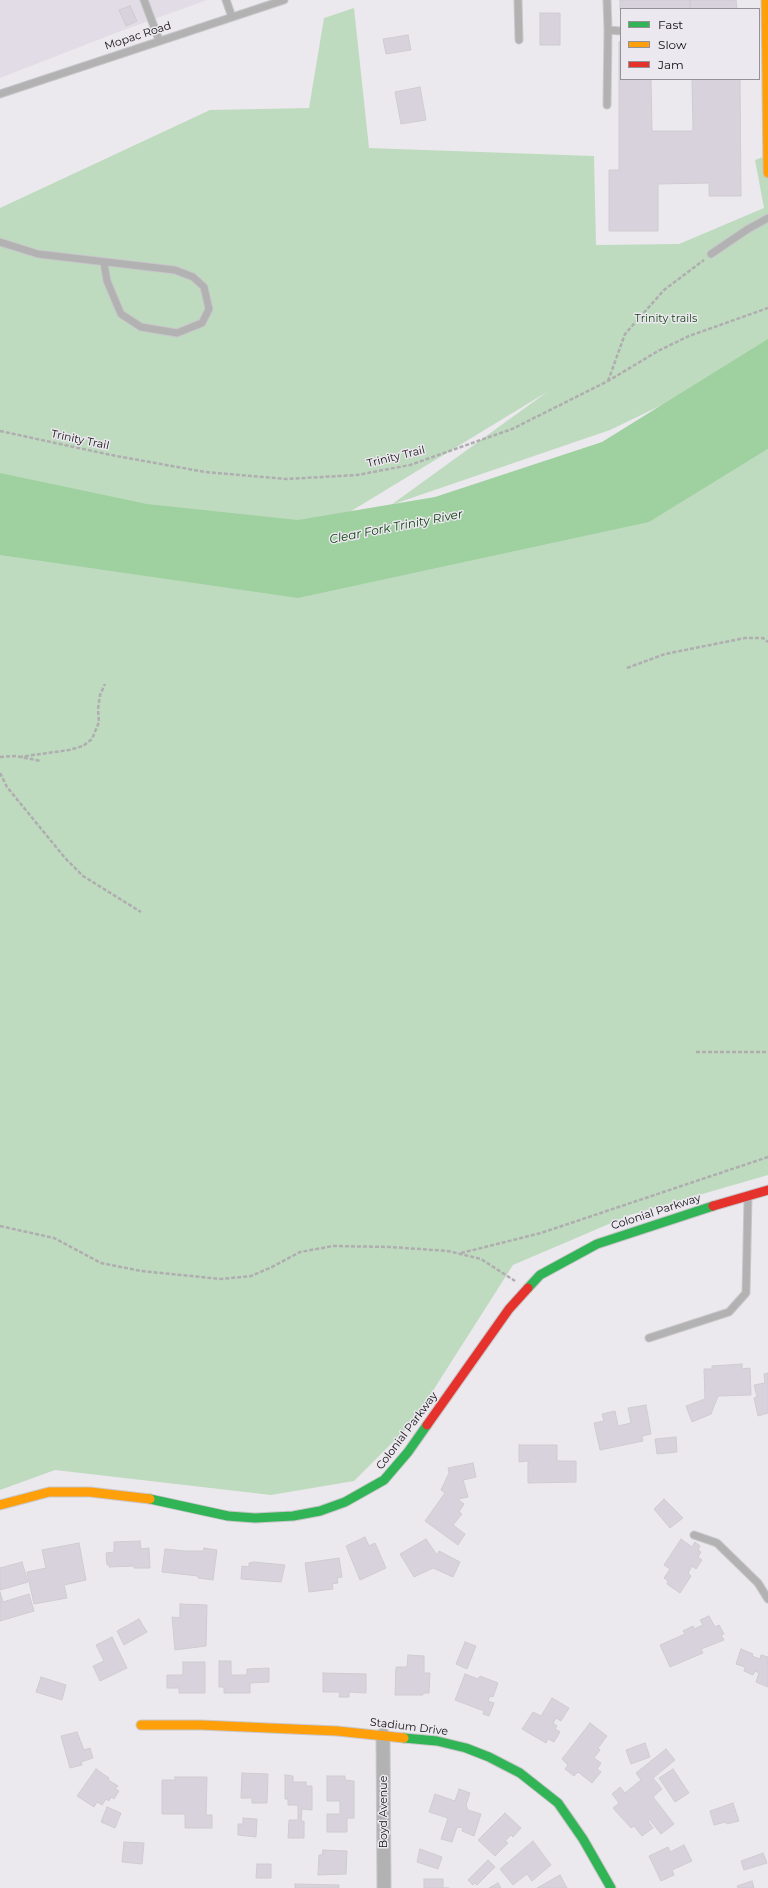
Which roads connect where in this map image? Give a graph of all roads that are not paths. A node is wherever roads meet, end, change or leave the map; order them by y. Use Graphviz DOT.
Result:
graph roads {
  1 [pos="144,0"];
  2 [pos="226,0"];
  3 [pos="284,0"];
  4 [pos="518,0"];
  5 [pos="607,0"];
  6 [pos="766,0"];
  7 [pos="232,17"];
  8 [pos="608,30"];
  9 [pos="620,30"];
  10 [pos="763,30"];
  11 [pos="158,40"];
  12 [pos="519,40"];
  13 [pos="0,94"];
  14 [pos="607,105"];
  15 [pos="768,124"];
  16 [pos="768,173"];
  17 [pos="768,218"];
  18 [pos="0,242"];
  19 [pos="711,254"];
  20 [pos="104,263"];
  21 [pos="768,1190"];
  22 [pos="748,1195"];
  23 [pos="650,1338"];
  24 [pos="0,1505"];
  25 [pos="694,1535"];
  26 [pos="768,1599"];
  27 [pos="141,1725"];
  28 [pos="383,1735"];
  29 [pos="384,1888"];
  30 [pos="611,1888"];
  1 -- 11 [label="lane"];
  2 -- 7 [label="lane"];
  3 -- 7 [label="lane, Mopac Road"];
  4 -- 12 [label="lane"];
  5 -- 8 [label="lane"];
  6 -- 10 [label="street"];
  7 -- 11 [label="lane, Mopac Road"];
  8 -- 9 [label="lane"];
  8 -- 14 [label="lane"];
  10 -- 15 [label="street"];
  11 -- 13 [label="lane, Mopac Road"];
  15 -- 16 [label="street"];
  17 -- 19 [label="lane"];
  18 -- 20 [label="lane"];
  20 -- 20 [label="lane"];
  21 -- 22 [label="street, Colonial Parkway"];
  22 -- 23 [label="lane"];
  22 -- 24 [label="street, Colonial Parkway"];
  25 -- 26 [label="lane"];
  27 -- 28 [label="street, Stadium Drive"];
  28 -- 29 [label="street, Boyd Avenue"];
  28 -- 30 [label="street, Stadium Drive"];
}
